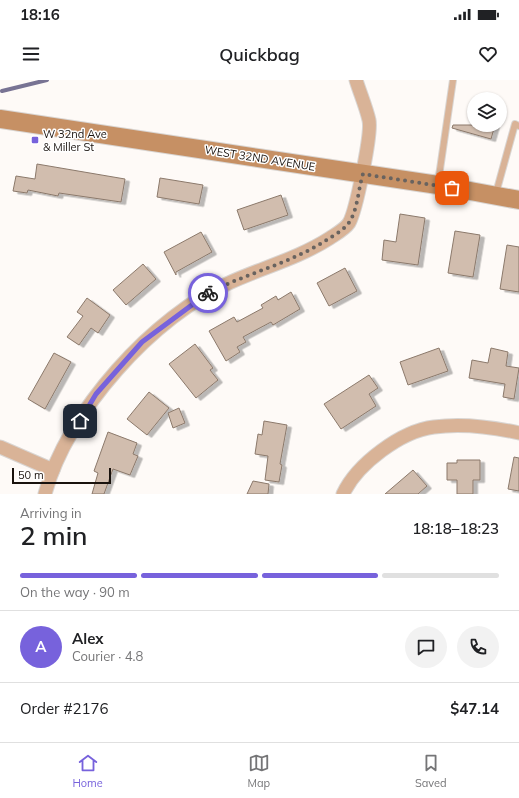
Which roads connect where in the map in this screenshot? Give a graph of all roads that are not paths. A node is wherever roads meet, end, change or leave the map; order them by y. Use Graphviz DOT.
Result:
graph roads {
  1 [pos="356,80"];
  2 [pos="453,80"];
  3 [pos="0,118"];
  4 [pos="519,126"];
  5 [pos="363,174"];
  6 [pos="438,185"];
  7 [pos="495,196"];
  8 [pos="519,200"];
  9 [pos="519,433"];
  10 [pos="0,447"];
  11 [pos="53,470"];
  12 [pos="45,494"];
  13 [pos="343,494"];
  1 -- 5 [label="street"];
  2 -- 6 [label="lane"];
  3 -- 5 [label="street, WEST 32ND AVENUE"];
  4 -- 7 [label="lane"];
  5 -- 6 [label="street, WEST 32ND AVENUE"];
  5 -- 11 [label="street"];
  6 -- 7 [label="street, WEST 32ND AVENUE"];
  7 -- 8 [label="street, WEST 32ND AVENUE"];
  9 -- 13 [label="street"];
  10 -- 11 [label="street"];
  11 -- 12 [label="street"];
}
